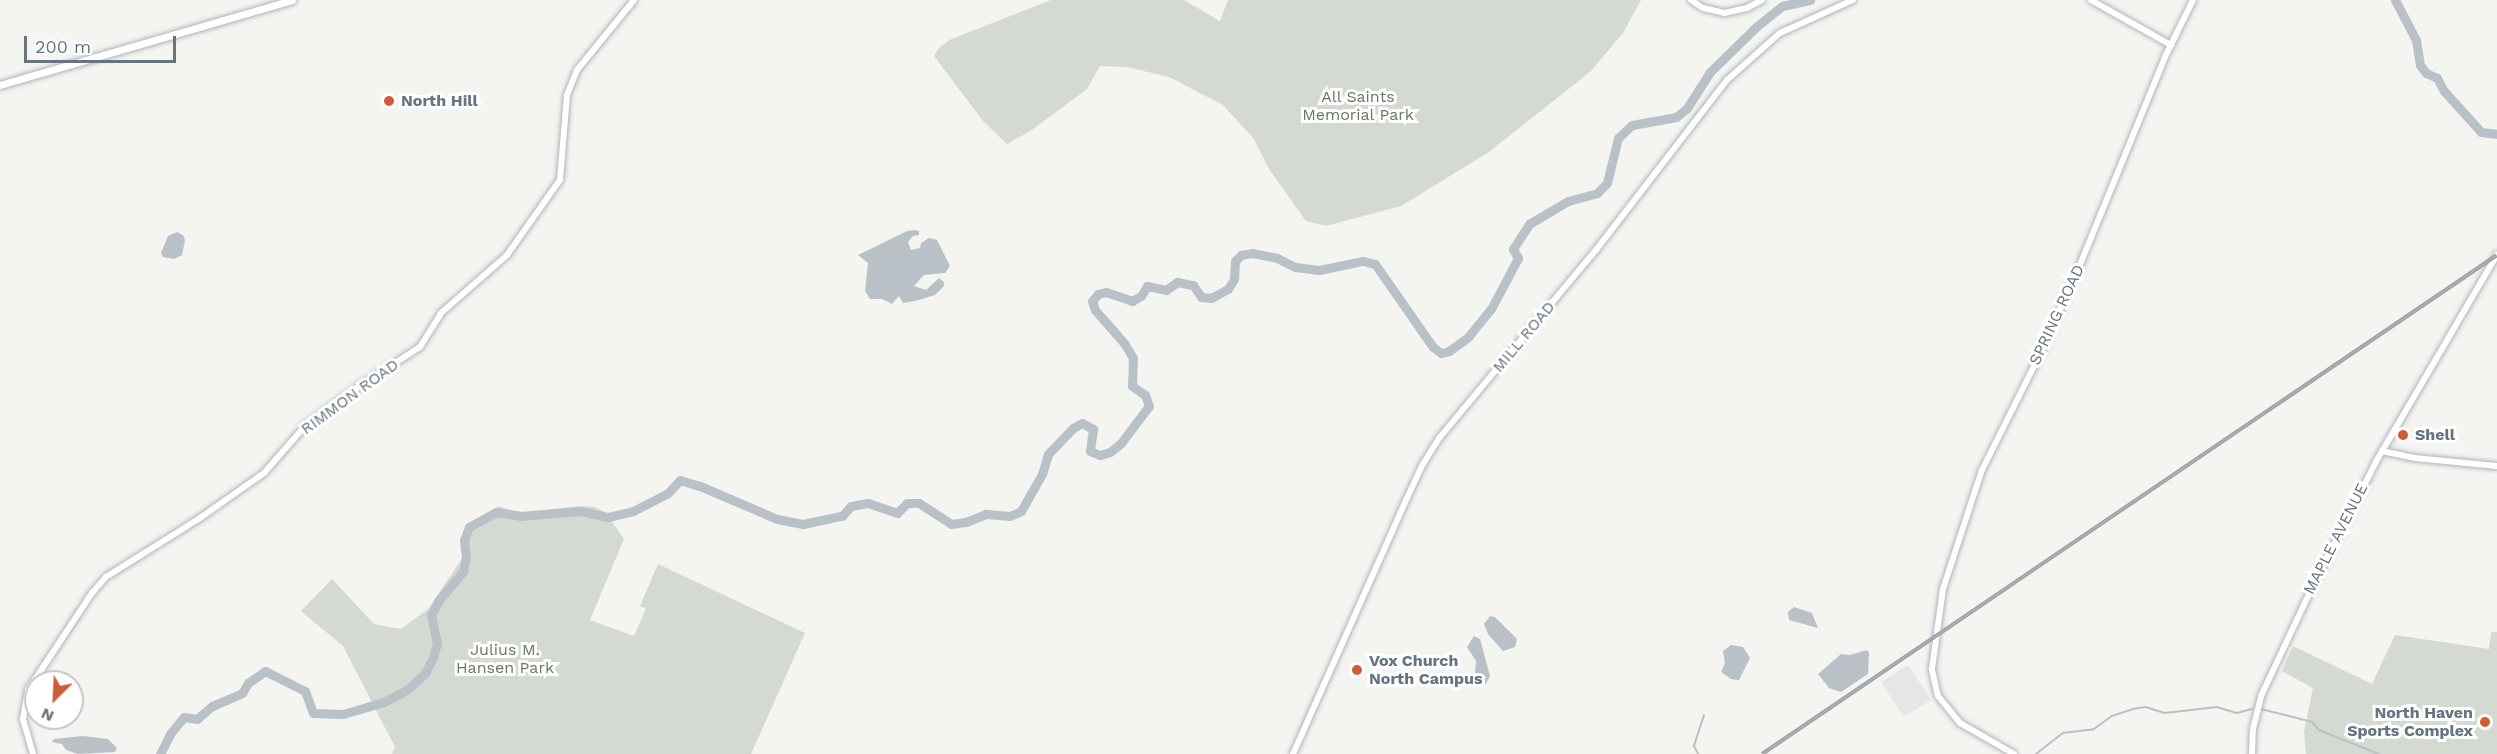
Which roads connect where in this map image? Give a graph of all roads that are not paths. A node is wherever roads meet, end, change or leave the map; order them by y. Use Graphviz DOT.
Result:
graph roads {
  1 [pos="292,0"];
  2 [pos="634,0"];
  3 [pos="1691,0"];
  4 [pos="1762,0"];
  5 [pos="1853,0"];
  6 [pos="2091,0"];
  7 [pos="2193,0"];
  8 [pos="2170,45"];
  9 [pos="0,85"];
  10 [pos="2497,255"];
  11 [pos="2382,451"];
  12 [pos="2497,466"];
  13 [pos="33,754"];
  14 [pos="1293,754"];
  15 [pos="2014,754"];
  16 [pos="2252,754"];
  1 -- 9 [label="main road"];
  2 -- 13 [label="street, RIMMON ROAD"];
  3 -- 4 [label="street"];
  5 -- 14 [label="street, MILL ROAD"];
  6 -- 8 [label="street"];
  7 -- 8 [label="street, SPRING ROAD"];
  8 -- 15 [label="street, SPRING ROAD"];
  10 -- 11 [label="street, MAPLE AVENUE"];
  11 -- 12 [label="street"];
  11 -- 16 [label="street, MAPLE AVENUE"];
}
